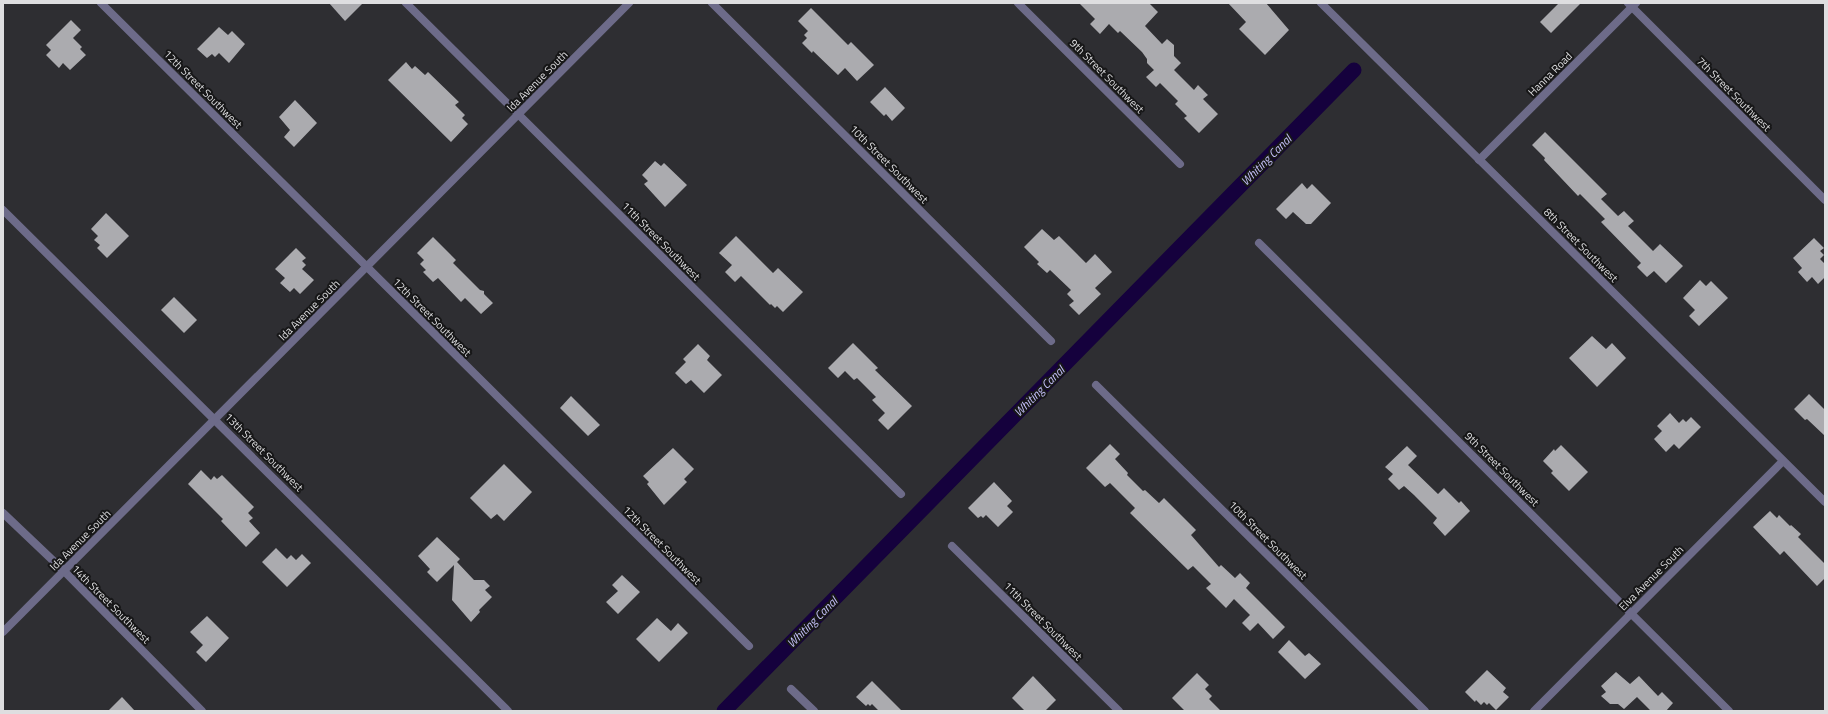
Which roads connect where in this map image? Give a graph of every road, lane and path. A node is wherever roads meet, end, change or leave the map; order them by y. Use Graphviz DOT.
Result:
graph roads {
  1 [pos="101,3"];
  2 [pos="406,3"];
  3 [pos="629,3"];
  4 [pos="712,3"];
  5 [pos="1018,3"];
  6 [pos="1322,3"];
  7 [pos="1632,4"];
  8 [pos="518,115"];
  9 [pos="1479,160"];
  10 [pos="1180,164"];
  11 [pos="1825,200"];
  12 [pos="3,210"];
  13 [pos="1259,243"];
  14 [pos="367,268"];
  15 [pos="1051,341"];
  16 [pos="1096,385"];
  17 [pos="215,420"];
  18 [pos="1783,461"];
  19 [pos="901,494"];
  20 [pos="1825,502"];
  21 [pos="3,513"];
  22 [pos="952,546"];
  23 [pos="64,571"];
  24 [pos="1632,613"];
  25 [pos="3,632"];
  26 [pos="749,646"];
  27 [pos="791,689"];
  28 [pos="202,711"];
  29 [pos="508,711"];
  30 [pos="814,711"];
  31 [pos="1119,711"];
  32 [pos="1424,711"];
  33 [pos="1534,711"];
  34 [pos="1729,711"];
  1 -- 14 [label="street, 12th Street Southwest"];
  2 -- 8 [label="street, 11th Street Southwest"];
  3 -- 8 [label="street, Ida Avenue South"];
  4 -- 15 [label="street, 10th Street Southwest"];
  5 -- 10 [label="street, 9th Street Southwest"];
  6 -- 9 [label="street, 8th Street Southwest"];
  7 -- 9 [label="street, Hanna Road"];
  7 -- 11 [label="street, 7th Street Southwest"];
  8 -- 14 [label="street, Ida Avenue South"];
  8 -- 19 [label="street, 11th Street Southwest"];
  9 -- 18 [label="street, 8th Street Southwest"];
  12 -- 17 [label="street, 13th Street Southwest"];
  13 -- 24 [label="street, 9th Street Southwest"];
  14 -- 17 [label="street, Ida Avenue South"];
  14 -- 26 [label="street, 12th Street Southwest"];
  16 -- 32 [label="street, 10th Street Southwest"];
  17 -- 23 [label="street, Ida Avenue South"];
  17 -- 29 [label="street, 13th Street Southwest"];
  18 -- 20 [label="street, 8th Street Southwest"];
  18 -- 24 [label="street, Elva Avenue South"];
  21 -- 23 [label="street, 14th Street Southwest"];
  22 -- 31 [label="street, 11th Street Southwest"];
  23 -- 25 [label="street, Ida Avenue South"];
  23 -- 28 [label="street, 14th Street Southwest"];
  24 -- 33 [label="street, Elva Avenue South"];
  24 -- 34 [label="street, 9th Street Southwest"];
  27 -- 30 [label="street"];
}
